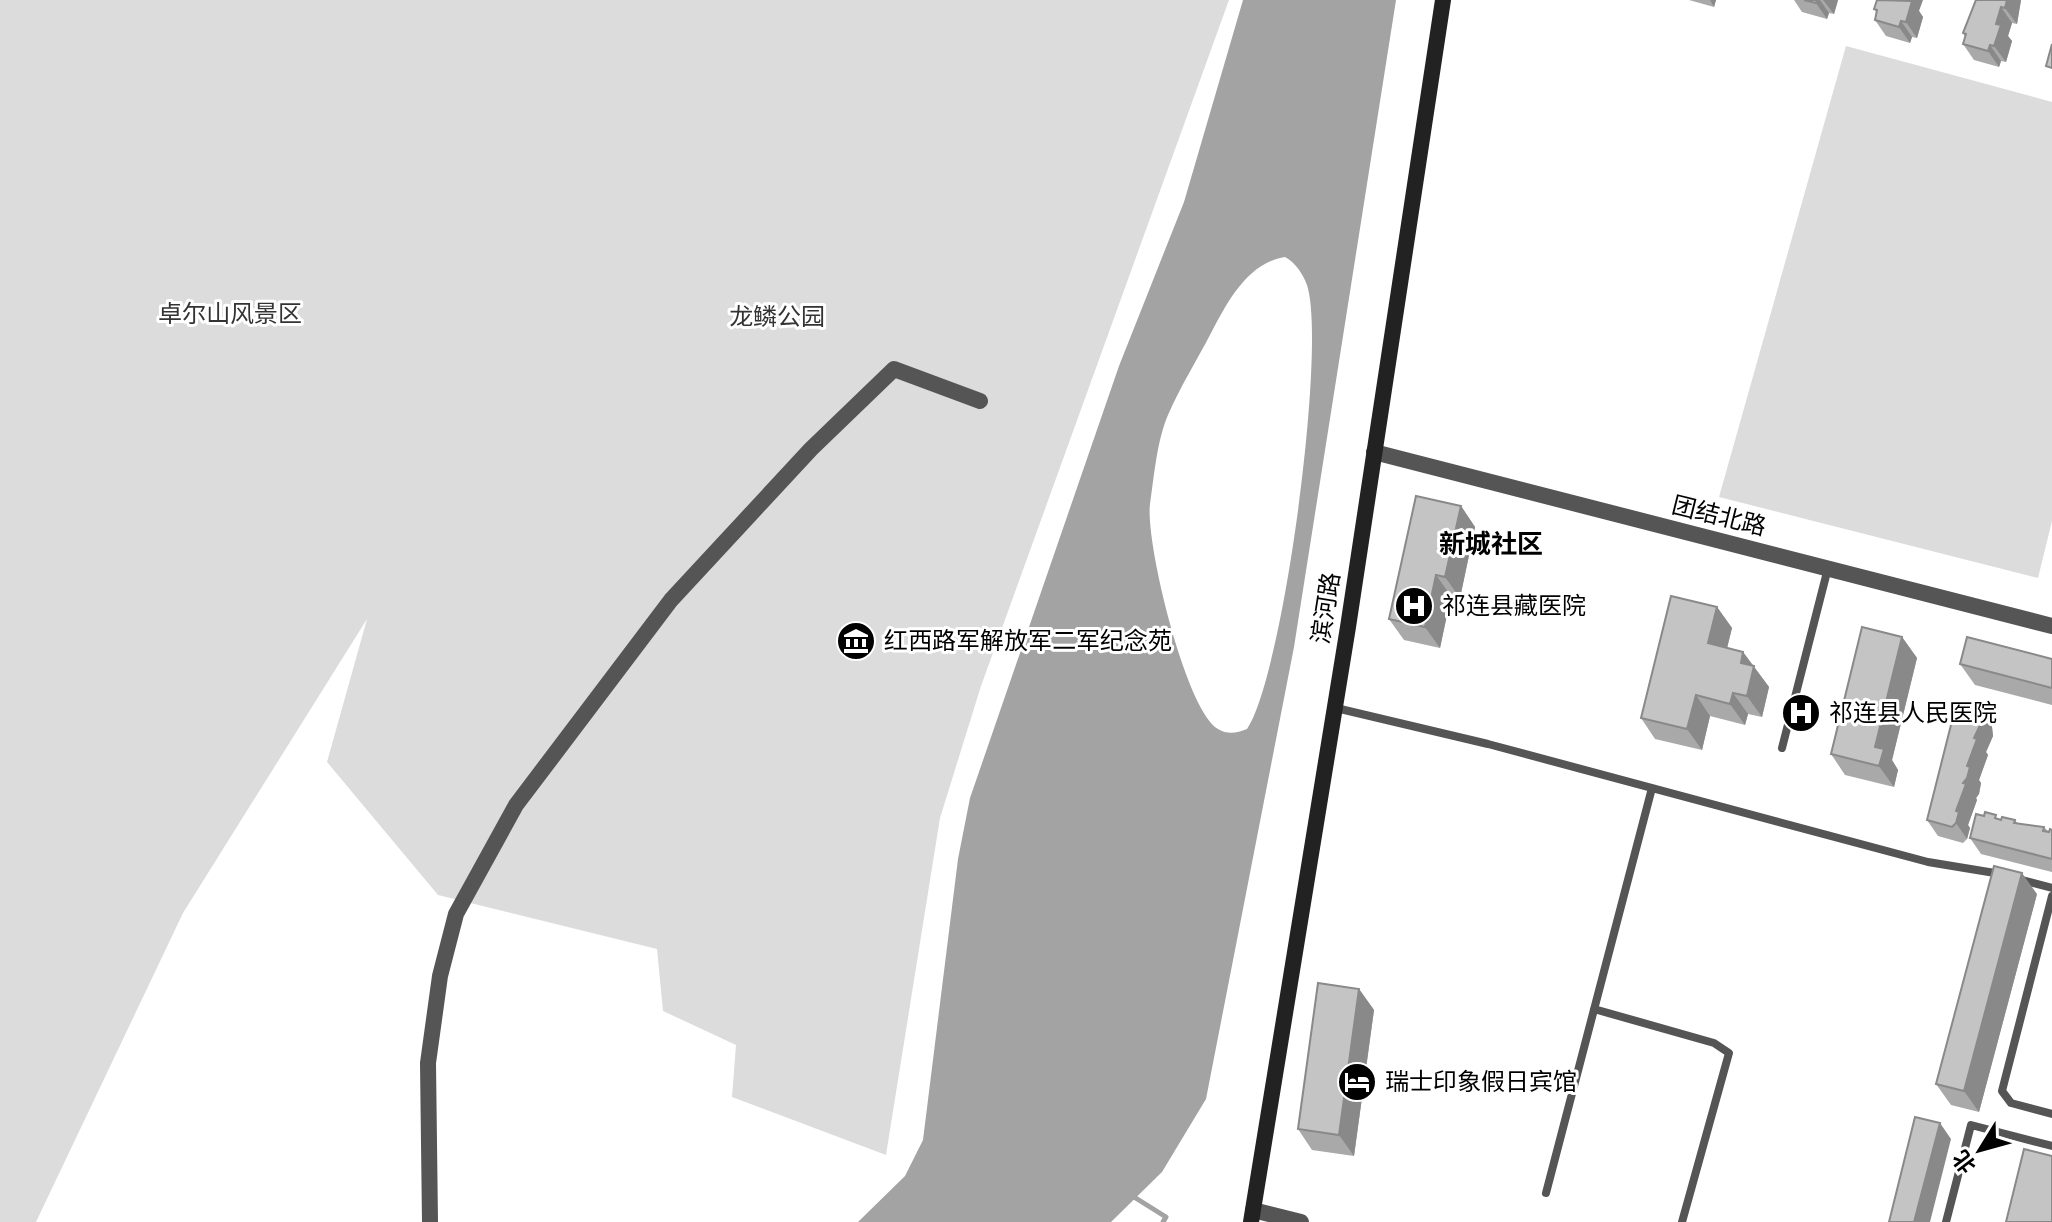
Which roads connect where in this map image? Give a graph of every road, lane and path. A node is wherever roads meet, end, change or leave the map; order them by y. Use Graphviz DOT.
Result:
graph roads {
  1 [pos="1443,0"];
  2 [pos="980,401"];
  3 [pos="1374,452"];
  4 [pos="1828,568"];
  5 [pos="2052,626"];
  6 [pos="1335,707"];
  7 [pos="1782,748"];
  8 [pos="1652,788"];
  9 [pos="2052,888"];
  10 [pos="2052,896"];
  11 [pos="1594,1009"];
  12 [pos="2052,1114"];
  13 [pos="2052,1146"];
  14 [pos="1546,1193"];
  15 [pos="1252,1216"];
  16 [pos="430,1222"];
  17 [pos="1301,1222"];
  18 [pos="1682,1222"];
  19 [pos="1946,1222"];
  1 -- 3 [label="street, 滨河路"];
  2 -- 16 [label="street"];
  3 -- 4 [label="street, 团结北路"];
  3 -- 6 [label="street, 滨河路"];
  4 -- 5 [label="street, 团结北路"];
  4 -- 7 [label="lane"];
  6 -- 8 [label="lane"];
  6 -- 15 [label="street, 滨河路"];
  8 -- 9 [label="lane"];
  8 -- 11 [label="lane"];
  10 -- 12 [label="lane"];
  11 -- 14 [label="lane"];
  11 -- 18 [label="lane"];
  13 -- 19 [label="lane"];
  15 -- 17 [label="street"];
}
